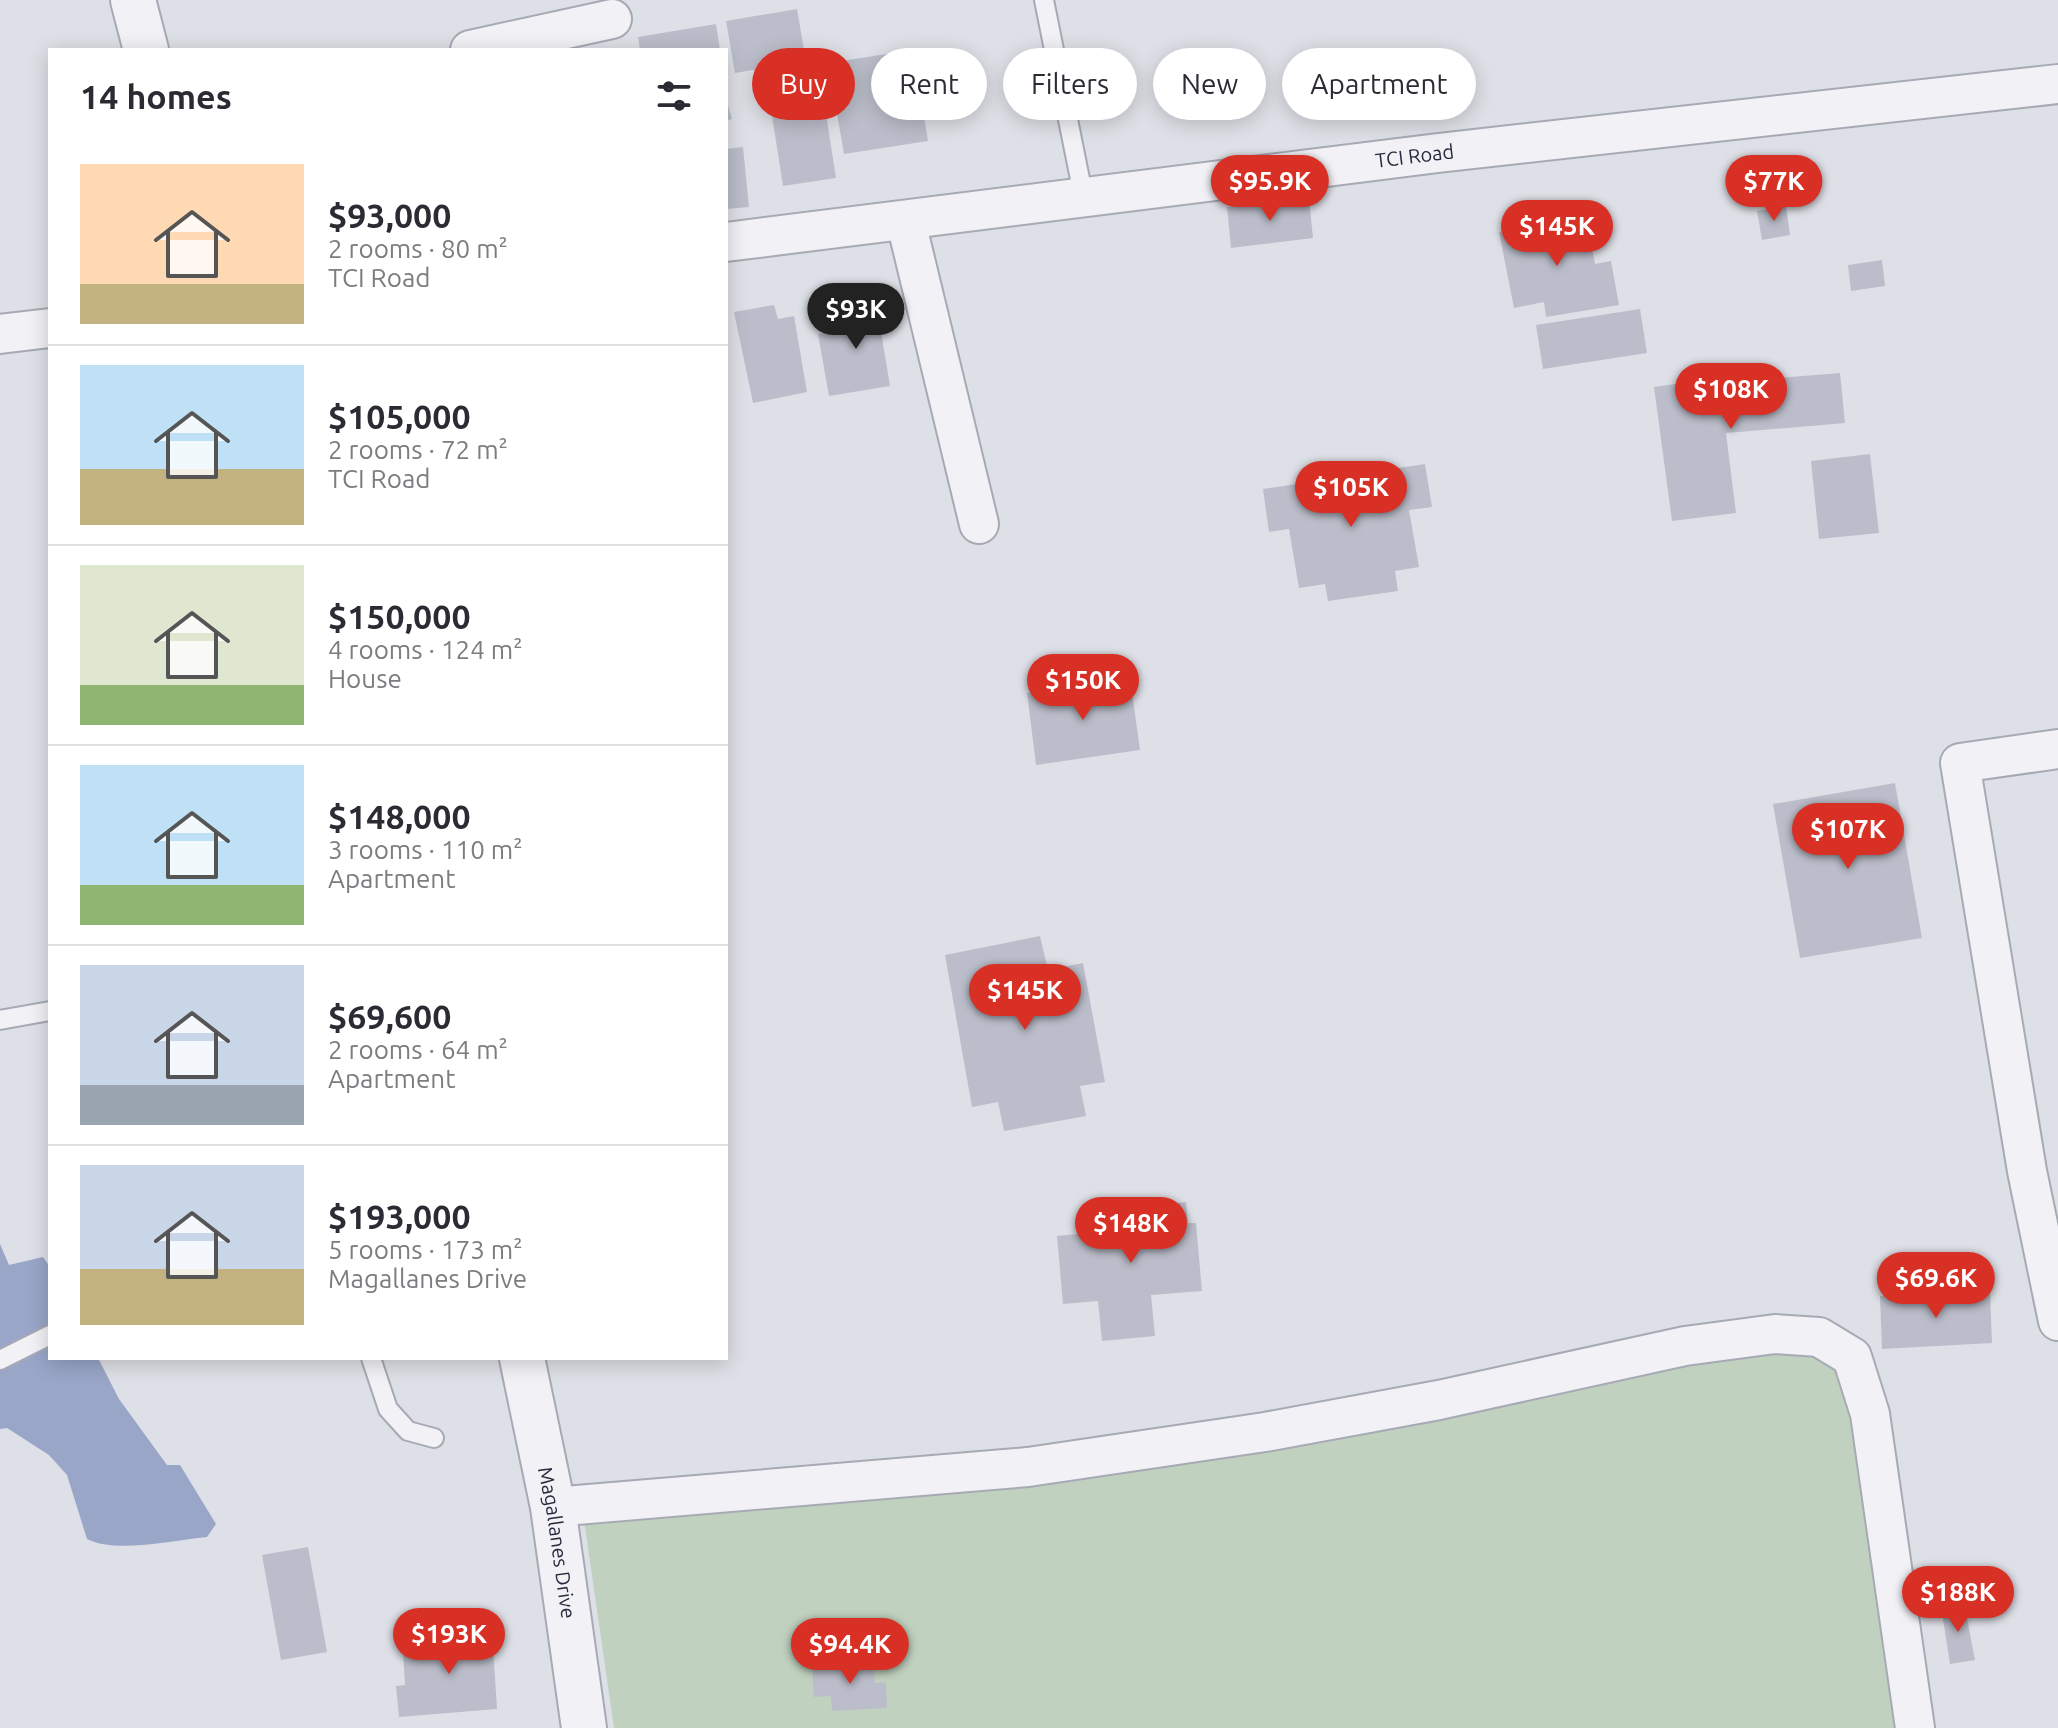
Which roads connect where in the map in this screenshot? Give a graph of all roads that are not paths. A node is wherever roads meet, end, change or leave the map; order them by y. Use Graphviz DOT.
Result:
graph roads {
  1 [pos="133,0"];
  2 [pos="1044,0"];
  3 [pos="613,23"];
  4 [pos="145,48"];
  5 [pos="481,48"];
  6 [pos="2058,84"];
  7 [pos="1084,199"];
  8 [pos="906,222"];
  9 [pos="728,242"];
  10 [pos="48,328"];
  11 [pos="0,334"];
  12 [pos="979,524"];
  13 [pos="2058,749"];
  14 [pos="48,1011"];
  15 [pos="0,1020"];
  16 [pos="2058,1321"];
  17 [pos="48,1336"];
  18 [pos="0,1360"];
  19 [pos="372,1360"];
  20 [pos="522,1360"];
  21 [pos="434,1438"];
  22 [pos="553,1507"];
  23 [pos="584,1728"];
  24 [pos="1915,1728"];
  1 -- 4 [label="street"];
  2 -- 7 [label="lane"];
  3 -- 5 [label="street"];
  6 -- 7 [label="street, TCI Road"];
  7 -- 8 [label="street, TCI Road"];
  8 -- 9 [label="street, TCI Road"];
  8 -- 12 [label="street"];
  10 -- 11 [label="street"];
  13 -- 16 [label="street"];
  14 -- 15 [label="lane"];
  17 -- 18 [label="lane"];
  19 -- 21 [label="lane"];
  20 -- 22 [label="street, Magallanes Drive"];
  22 -- 23 [label="street, Magallanes Drive"];
  22 -- 24 [label="street"];
}
